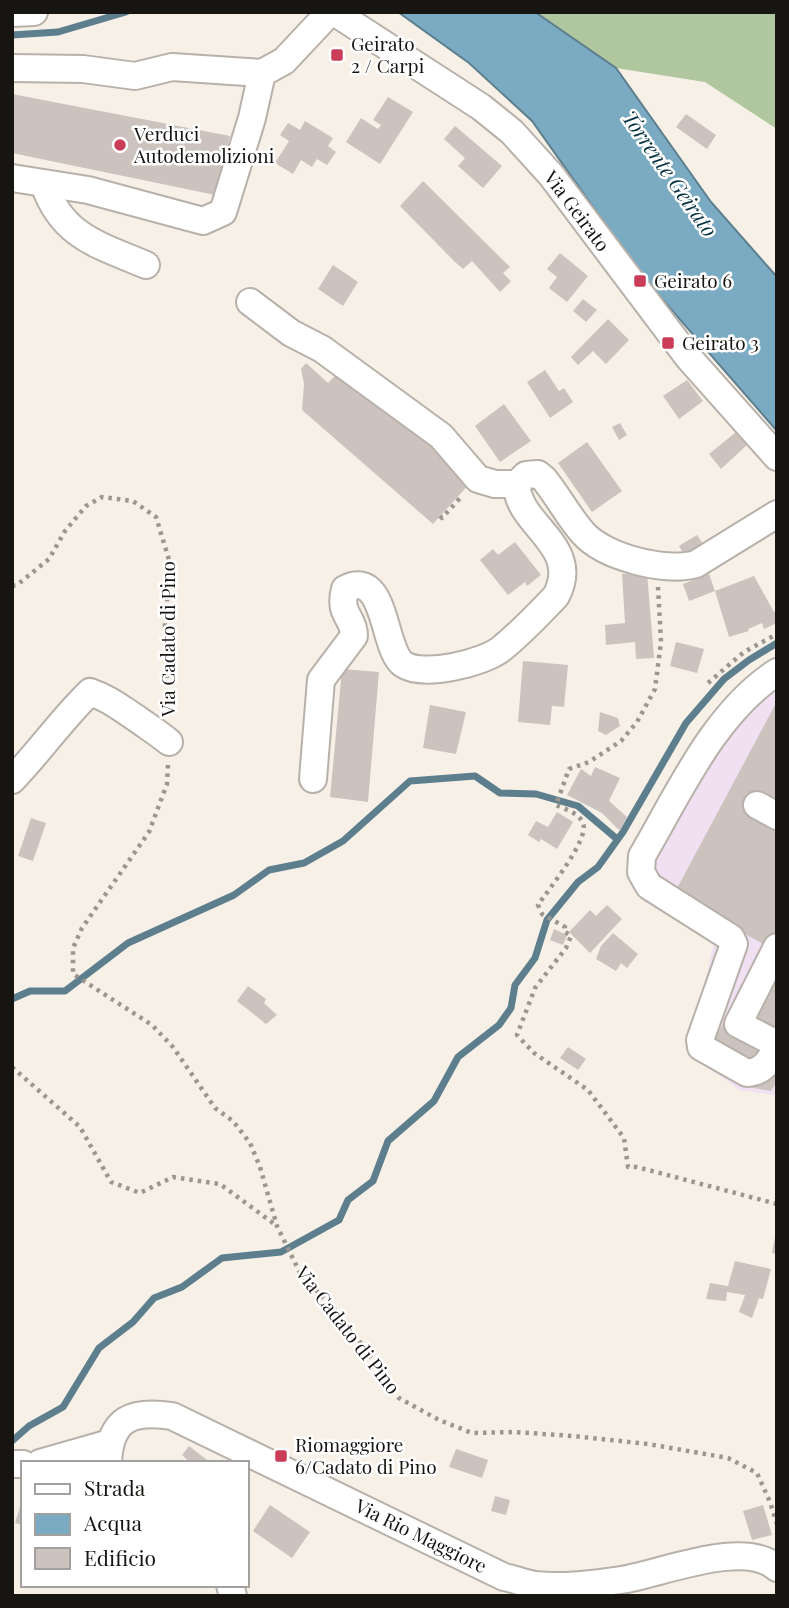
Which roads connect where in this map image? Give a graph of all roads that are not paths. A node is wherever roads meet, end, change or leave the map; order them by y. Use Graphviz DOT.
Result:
graph roads {
  1 [pos="34,12"];
  2 [pos="332,12"];
  3 [pos="12,13"];
  4 [pos="12,68"];
  5 [pos="262,73"];
  6 [pos="12,178"];
  7 [pos="44,184"];
  8 [pos="146,265"];
  9 [pos="250,302"];
  10 [pos="777,457"];
  11 [pos="517,484"];
  12 [pos="777,514"];
  13 [pos="777,672"];
  14 [pos="169,742"];
  15 [pos="313,779"];
  16 [pos="12,780"];
  17 [pos="777,947"];
  18 [pos="777,1045"];
  19 [pos="109,1453"];
  20 [pos="54,1461"];
  21 [pos="777,1568"];
  1 -- 3 [label="street"];
  2 -- 5 [label="street, Via Geirato"];
  2 -- 10 [label="street, Via Geirato"];
  4 -- 5 [label="street"];
  5 -- 7 [label="street"];
  6 -- 7 [label="street"];
  7 -- 8 [label="street"];
  9 -- 11 [label="street"];
  11 -- 12 [label="street"];
  11 -- 15 [label="street"];
  13 -- 18 [label="street"];
  14 -- 16 [label="street, Via Cadato di Pino"];
  17 -- 18 [label="street"];
  19 -- 20 [label="street"];
  19 -- 21 [label="street, Via Rio Maggiore"];
}
